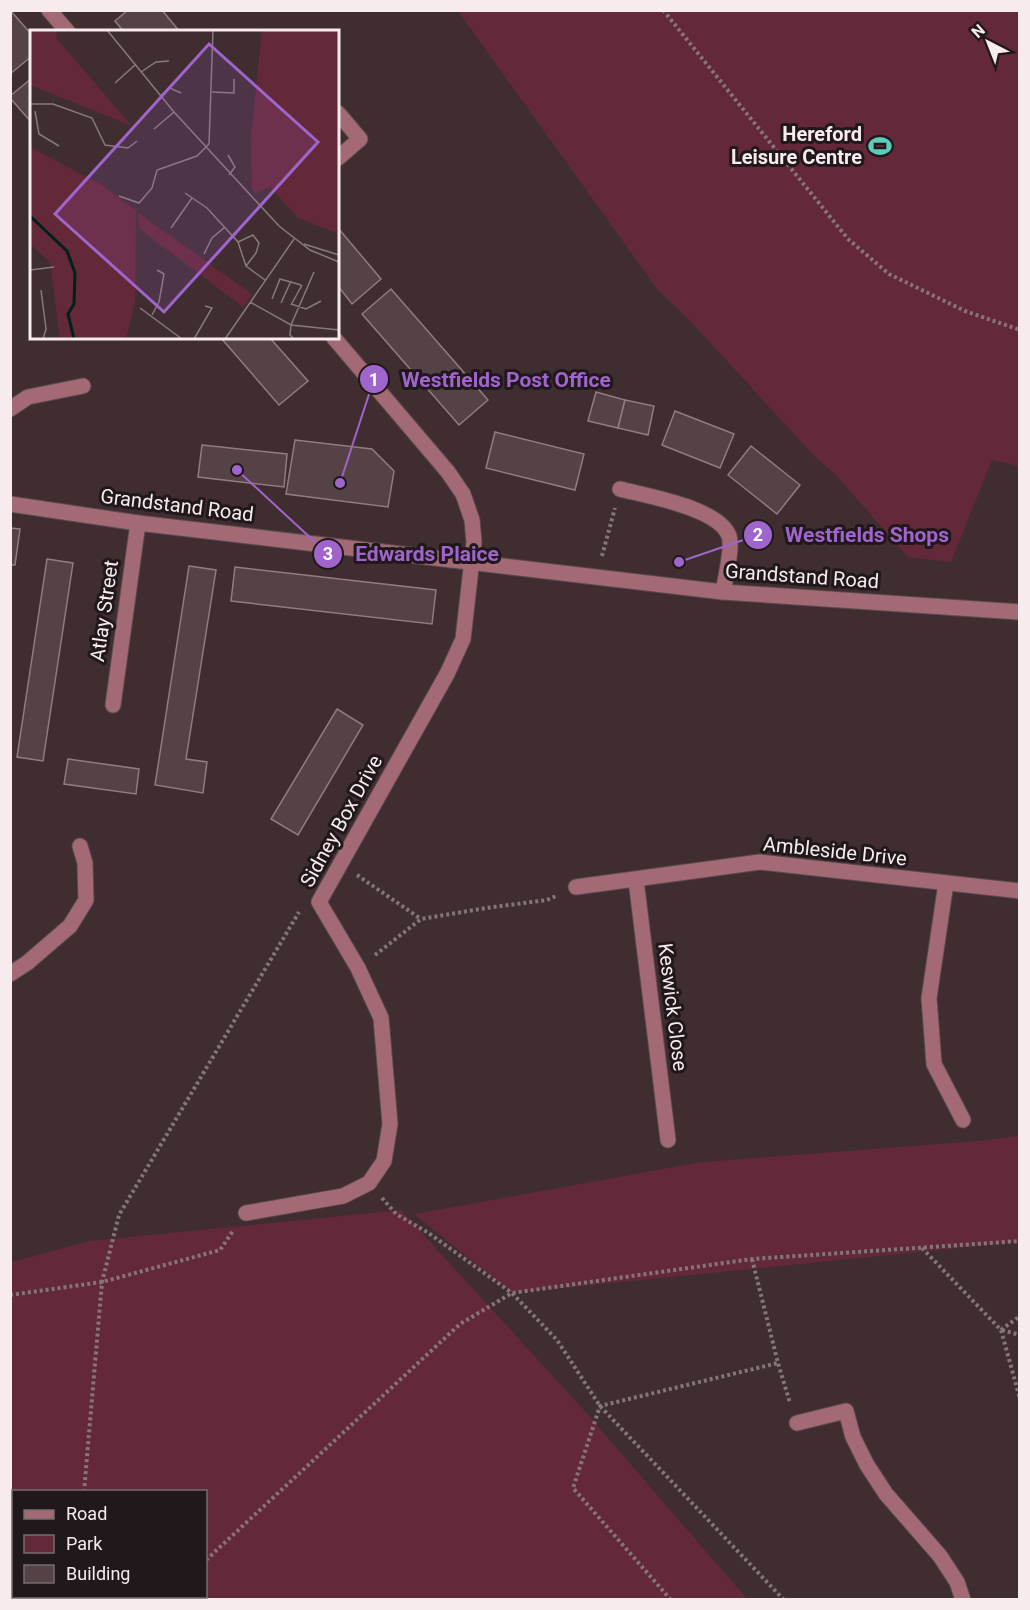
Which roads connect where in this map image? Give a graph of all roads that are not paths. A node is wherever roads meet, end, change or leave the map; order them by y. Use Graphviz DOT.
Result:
graph roads {
  1 [pos="49,10"];
  2 [pos="66,30"];
  3 [pos="339,114"];
  4 [pos="339,157"];
  5 [pos="335,339"];
  6 [pos="83,386"];
  7 [pos="10,409"];
  8 [pos="620,489"];
  9 [pos="10,504"];
  10 [pos="138,523"];
  11 [pos="472,562"];
  12 [pos="723,592"];
  13 [pos="1020,612"];
  14 [pos="113,705"];
  15 [pos="80,846"];
  16 [pos="636,880"];
  17 [pos="946,883"];
  18 [pos="576,887"];
  19 [pos="1020,891"];
  20 [pos="10,974"];
  21 [pos="963,1120"];
  22 [pos="668,1140"];
  23 [pos="246,1213"];
  24 [pos="796,1423"];
  25 [pos="963,1599"];
  1 -- 2 [label="street"];
  3 -- 4 [label="street"];
  5 -- 11 [label="street, Sidney Box Drive"];
  6 -- 7 [label="street"];
  8 -- 12 [label="street"];
  9 -- 10 [label="street, Grandstand Road"];
  10 -- 11 [label="street, Grandstand Road"];
  10 -- 14 [label="street, Atlay Street"];
  11 -- 12 [label="street, Grandstand Road"];
  11 -- 23 [label="street, Sidney Box Drive"];
  12 -- 13 [label="street, Grandstand Road"];
  15 -- 20 [label="street"];
  16 -- 17 [label="street, Ambleside Drive"];
  16 -- 18 [label="street, Ambleside Drive"];
  16 -- 22 [label="street, Keswick Close"];
  17 -- 19 [label="street, Ambleside Drive"];
  17 -- 21 [label="street"];
  24 -- 25 [label="street"];
}
